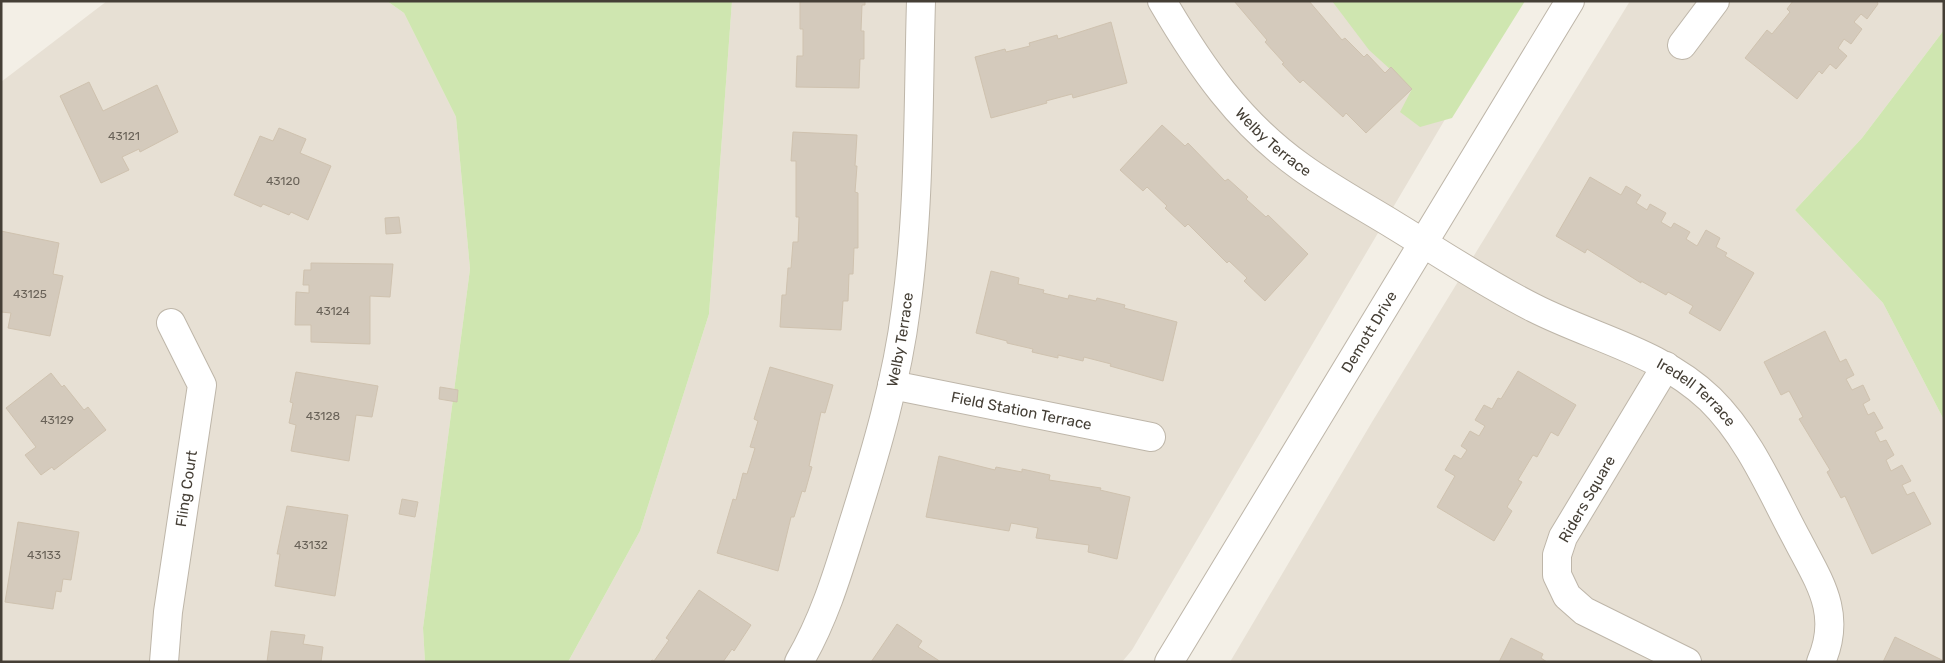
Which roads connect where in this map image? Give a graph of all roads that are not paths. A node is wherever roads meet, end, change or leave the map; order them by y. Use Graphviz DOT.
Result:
graph roads {
  1 [pos="920,1"];
  2 [pos="1162,1"];
  3 [pos="1570,1"];
  4 [pos="1715,1"];
  5 [pos="1682,45"];
  6 [pos="1423,243"];
  7 [pos="171,323"];
  8 [pos="1666,366"];
  9 [pos="892,385"];
  10 [pos="1151,437"];
  11 [pos="164,662"];
  12 [pos="799,662"];
  13 [pos="1169,662"];
  14 [pos="1687,662"];
  15 [pos="1821,662"];
  1 -- 9 [label="street, Welby Terrace"];
  2 -- 6 [label="street, Welby Terrace"];
  3 -- 6 [label="street, Demott Drive"];
  4 -- 5 [label="street"];
  6 -- 8 [label="street, Iredell Terrace"];
  6 -- 13 [label="street, Demott Drive"];
  7 -- 11 [label="street, Fling Court"];
  8 -- 14 [label="street, Riders Square"];
  8 -- 15 [label="street, Iredell Terrace"];
  9 -- 10 [label="street, Field Station Terrace"];
  9 -- 12 [label="street, Welby Terrace"];
}
